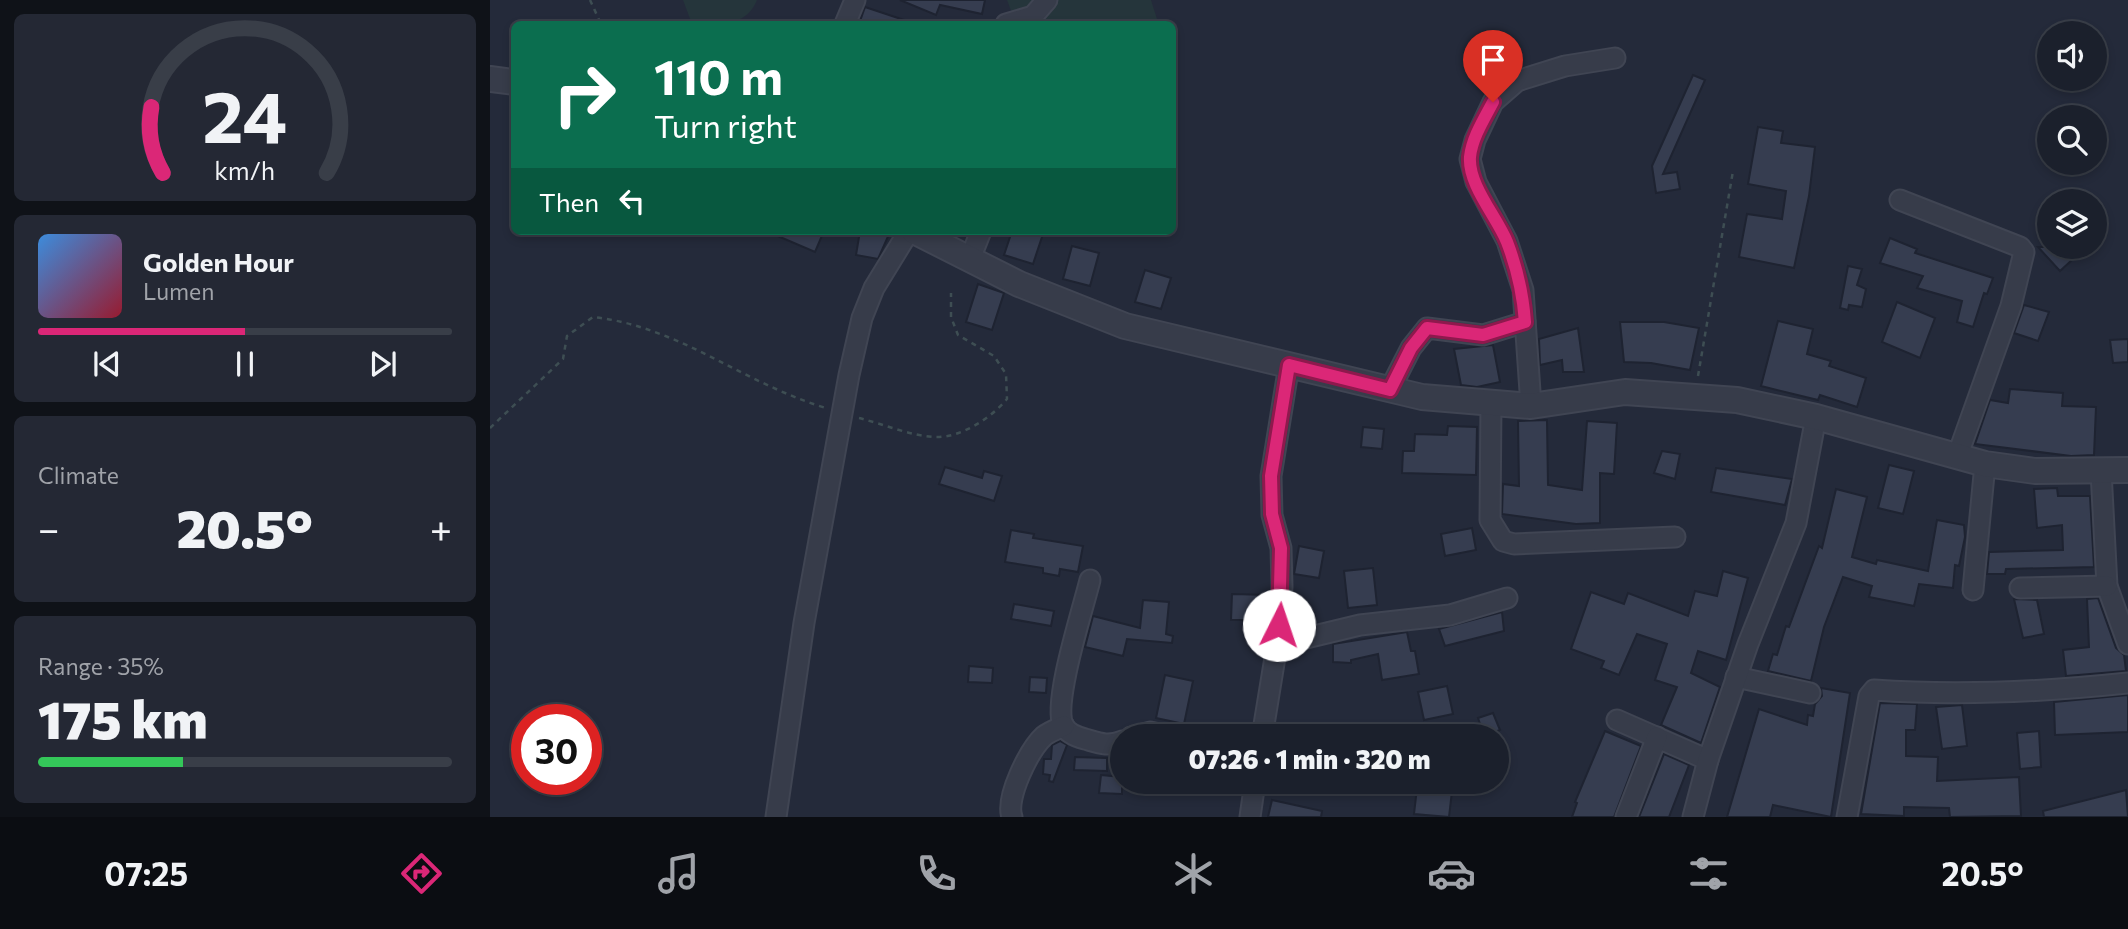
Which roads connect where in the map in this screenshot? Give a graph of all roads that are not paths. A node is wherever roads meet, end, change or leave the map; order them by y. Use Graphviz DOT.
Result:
graph roads {
  1 [pos="855,0"];
  2 [pos="1047,0"];
  3 [pos="846,21"];
  4 [pos="1016,21"];
  5 [pos="1615,58"];
  6 [pos="490,79"];
  7 [pos="511,82"];
  8 [pos="1900,200"];
  9 [pos="908,235"];
  10 [pos="919,235"];
  11 [pos="979,235"];
  12 [pos="970,259"];
  13 [pos="1525,322"];
  14 [pos="1289,365"];
  15 [pos="1390,390"];
  16 [pos="1491,404"];
  17 [pos="1531,406"];
  18 [pos="1815,417"];
  19 [pos="1957,457"];
  20 [pos="1985,464"];
  21 [pos="2128,470"];
  22 [pos="2101,471"];
  23 [pos="1675,537"];
  24 [pos="1090,580"];
  25 [pos="2107,586"];
  26 [pos="2020,589"];
  27 [pos="1973,590"];
  28 [pos="1507,598"];
  29 [pos="2128,644"];
  30 [pos="1278,645"];
  31 [pos="1736,677"];
  32 [pos="2128,683"];
  33 [pos="1810,693"];
  34 [pos="1617,720"];
  35 [pos="1264,724"];
  36 [pos="1063,726"];
  37 [pos="1657,737"];
  38 [pos="1110,743"];
  39 [pos="1708,760"];
  40 [pos="1253,794"];
  41 [pos="776,817"];
  42 [pos="1012,817"];
  43 [pos="1250,817"];
  44 [pos="1626,817"];
  45 [pos="1693,817"];
  46 [pos="1847,817"];
  1 -- 3 [label="street"];
  2 -- 4 [label="street"];
  5 -- 13 [label="street"];
  6 -- 7 [label="street"];
  8 -- 19 [label="street"];
  9 -- 41 [label="street"];
  10 -- 12 [label="street"];
  11 -- 12 [label="street"];
  12 -- 14 [label="street"];
  13 -- 15 [label="street"];
  13 -- 17 [label="street"];
  14 -- 15 [label="street"];
  14 -- 30 [label="street"];
  15 -- 16 [label="street"];
  16 -- 17 [label="street"];
  16 -- 23 [label="street"];
  17 -- 18 [label="street"];
  18 -- 19 [label="street"];
  18 -- 31 [label="street"];
  19 -- 20 [label="street"];
  20 -- 22 [label="street"];
  20 -- 27 [label="street"];
  21 -- 22 [label="street"];
  22 -- 25 [label="street"];
  24 -- 36 [label="street"];
  25 -- 26 [label="street"];
  25 -- 29 [label="street"];
  28 -- 30 [label="street"];
  30 -- 35 [label="street"];
  31 -- 33 [label="street"];
  31 -- 39 [label="street"];
  32 -- 46 [label="street"];
  34 -- 37 [label="street"];
  36 -- 38 [label="street"];
  36 -- 42 [label="street"];
  37 -- 39 [label="street"];
  37 -- 44 [label="street"];
  39 -- 45 [label="street"];
  40 -- 43 [label="street"];
}
